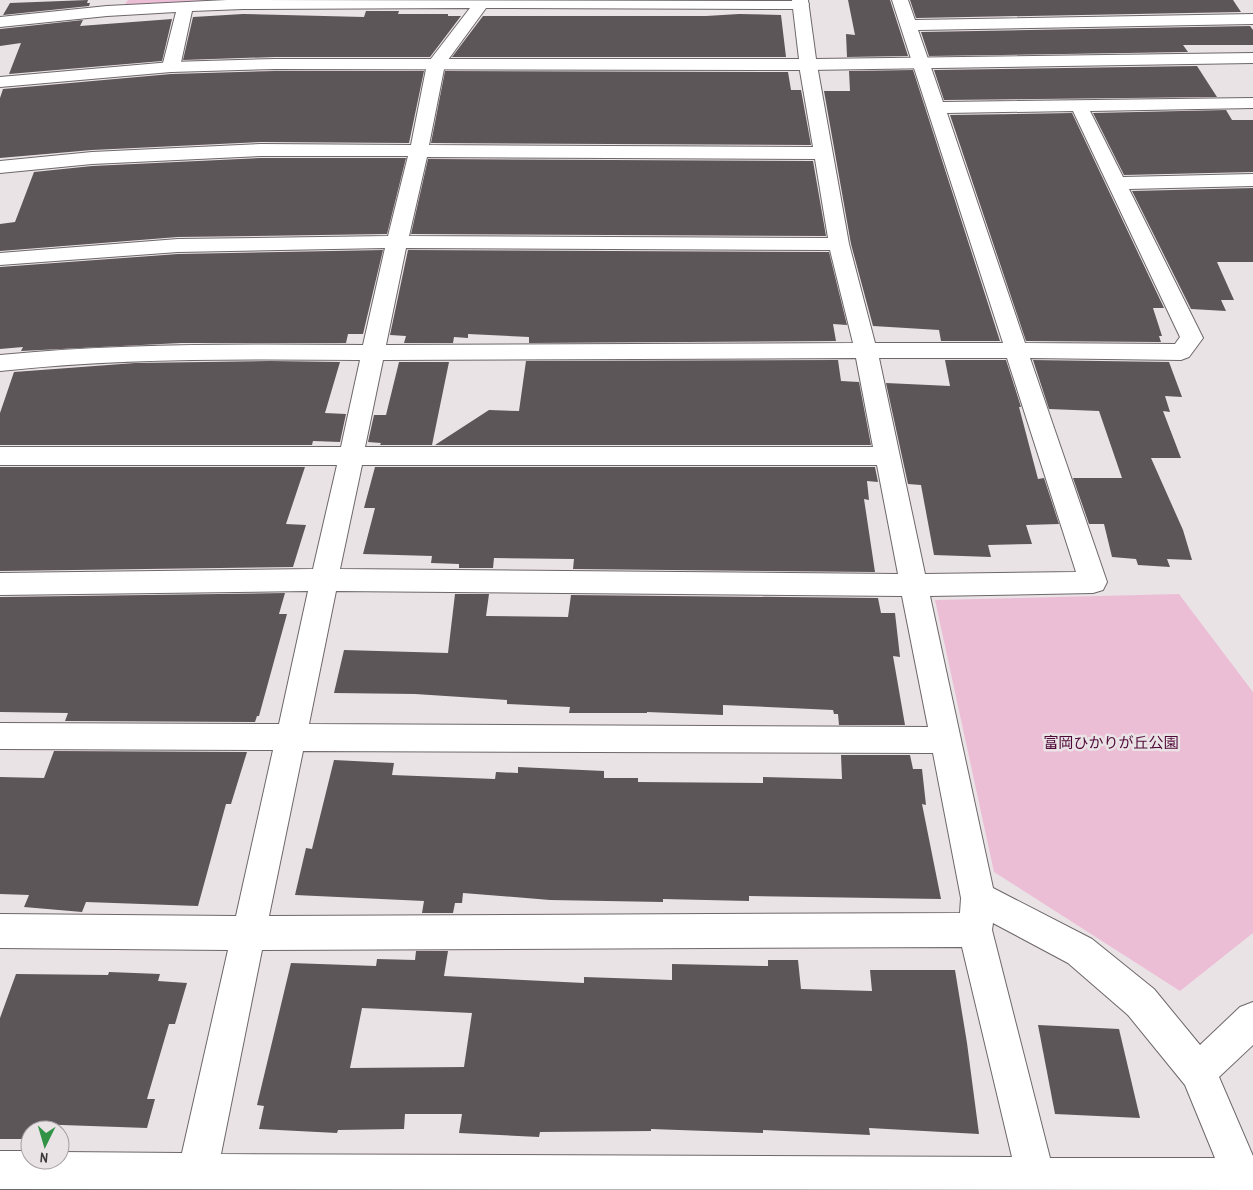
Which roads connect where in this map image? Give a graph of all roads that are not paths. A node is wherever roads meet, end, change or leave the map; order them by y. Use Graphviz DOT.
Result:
graph roads {
  1 [pos="900,0"];
  2 [pos="681,1"];
  3 [pos="482,2"];
  4 [pos="800,2"];
  5 [pos="111,6"];
  6 [pos="185,8"];
  7 [pos="1253,19"];
  8 [pos="0,22"];
  9 [pos="908,25"];
  10 [pos="1253,58"];
  11 [pos="436,64"];
  12 [pos="921,64"];
  13 [pos="808,65"];
  14 [pos="171,67"];
  15 [pos="0,82"];
  16 [pos="1253,103"];
  17 [pos="1079,106"];
  18 [pos="936,108"];
  19 [pos="420,150"];
  20 [pos="824,153"];
  21 [pos="0,167"];
  22 [pos="1253,180"];
  23 [pos="1117,183"];
  24 [pos="396,241"];
  25 [pos="839,244"];
  26 [pos="0,259"];
  27 [pos="1016,350"];
  28 [pos="866,351"];
  29 [pos="374,353"];
  30 [pos="0,363"];
  31 [pos="0,456"];
  32 [pos="352,456"];
  33 [pos="886,456"];
  34 [pos="325,580"];
  35 [pos="0,584"];
  36 [pos="914,585"];
  37 [pos="0,736"];
  38 [pos="291,737"];
  39 [pos="945,740"];
  40 [pos="977,914"];
  41 [pos="0,931"];
  42 [pos="249,933"];
  43 [pos="1253,1020"];
  44 [pos="1198,1072"];
  45 [pos="0,1170"];
  46 [pos="1036,1178"];
  47 [pos="196,1182"];
  48 [pos="1245,1184"];
  1 -- 9 [label="street"];
  2 -- 3 [label="street"];
  2 -- 4 [label="street"];
  3 -- 6 [label="street"];
  3 -- 11 [label="street"];
  4 -- 13 [label="street"];
  5 -- 6 [label="street"];
  5 -- 8 [label="street"];
  6 -- 14 [label="street"];
  7 -- 9 [label="street"];
  9 -- 12 [label="street"];
  10 -- 12 [label="street"];
  11 -- 13 [label="street"];
  11 -- 14 [label="street"];
  11 -- 19 [label="street"];
  12 -- 13 [label="street"];
  12 -- 18 [label="street"];
  13 -- 20 [label="street"];
  14 -- 15 [label="street"];
  16 -- 17 [label="street"];
  17 -- 18 [label="street"];
  17 -- 23 [label="street"];
  18 -- 27 [label="street"];
  19 -- 20 [label="street"];
  19 -- 21 [label="street"];
  19 -- 24 [label="street"];
  20 -- 25 [label="street"];
  22 -- 23 [label="street"];
  23 -- 27 [label="street"];
  24 -- 25 [label="street"];
  24 -- 26 [label="street"];
  24 -- 29 [label="street"];
  25 -- 28 [label="street"];
  27 -- 28 [label="street"];
  27 -- 36 [label="street"];
  28 -- 29 [label="street"];
  28 -- 33 [label="street"];
  29 -- 30 [label="street"];
  29 -- 32 [label="street"];
  31 -- 32 [label="street"];
  32 -- 33 [label="street"];
  32 -- 34 [label="street"];
  33 -- 36 [label="street"];
  34 -- 35 [label="street"];
  34 -- 36 [label="street"];
  34 -- 38 [label="street"];
  36 -- 39 [label="street"];
  37 -- 38 [label="street"];
  38 -- 39 [label="street"];
  38 -- 42 [label="street"];
  39 -- 40 [label="street"];
  40 -- 42 [label="street"];
  40 -- 44 [label="street"];
  40 -- 46 [label="street"];
  41 -- 42 [label="street"];
  42 -- 47 [label="street"];
  43 -- 44 [label="street"];
  44 -- 48 [label="street"];
  45 -- 47 [label="street"];
  46 -- 47 [label="street"];
  46 -- 48 [label="street"];
}
